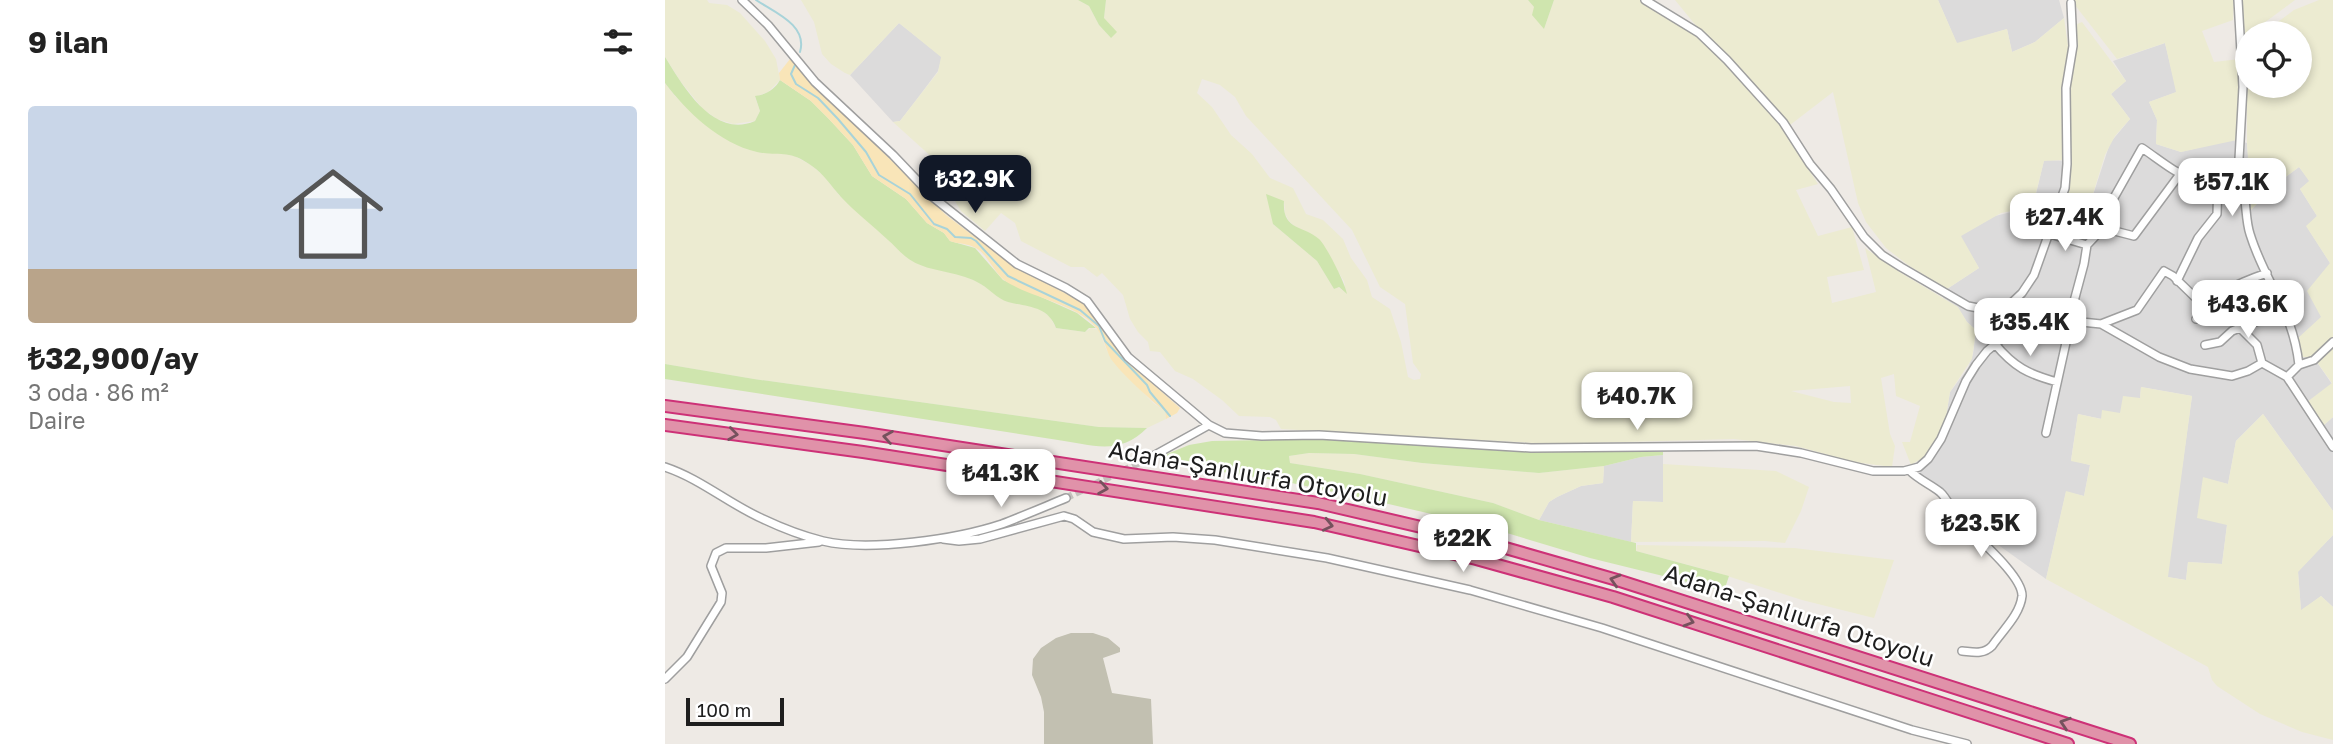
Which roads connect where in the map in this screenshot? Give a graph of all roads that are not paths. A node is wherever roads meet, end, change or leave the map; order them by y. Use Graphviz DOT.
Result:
graph roads {
  1 [pos="742,0"];
  2 [pos="1646,0"];
  3 [pos="2238,0"];
  4 [pos="2071,3"];
  5 [pos="2179,174"];
  6 [pos="2238,177"];
  7 [pos="2218,181"];
  8 [pos="2102,228"];
  9 [pos="2050,234"];
  10 [pos="2087,245"];
  11 [pos="2267,273"];
  12 [pos="2177,281"];
  13 [pos="2204,306"];
  14 [pos="2005,309"];
  15 [pos="2285,310"];
  16 [pos="2024,316"];
  17 [pos="2196,319"];
  18 [pos="2070,320"];
  19 [pos="2101,324"];
  20 [pos="2241,328"];
  21 [pos="2333,342"];
  22 [pos="1995,344"];
  23 [pos="2205,345"];
  24 [pos="2262,363"];
  25 [pos="2299,365"];
  26 [pos="2287,377"];
  27 [pos="2057,382"];
  28 [pos="665,406"];
  29 [pos="665,425"];
  30 [pos="1209,425"];
  31 [pos="2046,433"];
  32 [pos="2333,447"];
  33 [pos="1153,456"];
  34 [pos="665,467"];
  35 [pos="1909,470"];
  36 [pos="1066,498"];
  37 [pos="943,539"];
  38 [pos="823,541"];
  39 [pos="1962,651"];
  40 [pos="665,679"];
  41 [pos="1962,743"];
  42 [pos="2068,744"];
  43 [pos="2130,744"];
  1 -- 30 [label="street"];
  2 -- 14 [label="street"];
  3 -- 6 [label="street"];
  4 -- 9 [label="street"];
  5 -- 7 [label="street"];
  5 -- 8 [label="street"];
  5 -- 8 [label="street"];
  6 -- 7 [label="street"];
  6 -- 11 [label="street"];
  7 -- 12 [label="street"];
  8 -- 10 [label="street"];
  9 -- 10 [label="street"];
  9 -- 14 [label="street"];
  10 -- 18 [label="street"];
  11 -- 13 [label="street"];
  11 -- 15 [label="street"];
  12 -- 13 [label="street"];
  12 -- 19 [label="street"];
  13 -- 17 [label="street"];
  14 -- 16 [label="street"];
  15 -- 20 [label="street"];
  15 -- 25 [label="street"];
  16 -- 18 [label="street"];
  16 -- 22 [label="street"];
  18 -- 19 [label="street"];
  18 -- 27 [label="street"];
  19 -- 24 [label="street"];
  20 -- 23 [label="street"];
  20 -- 24 [label="street"];
  21 -- 25 [label="street"];
  22 -- 27 [label="street"];
  22 -- 35 [label="street"];
  24 -- 26 [label="street"];
  25 -- 26 [label="street"];
  26 -- 32 [label="street"];
  27 -- 31 [label="street"];
  43 -- 28 [label="highway, Adana-Şanlıurfa Otoyolu, one-way"];
  29 -- 42 [label="highway, Adana-Şanlıurfa Otoyolu, one-way"];
  30 -- 33 [label="street"];
  30 -- 35 [label="street"];
  34 -- 38 [label="street"];
  35 -- 39 [label="street"];
  36 -- 37 [label="street"];
  37 -- 38 [label="street"];
  37 -- 41 [label="street"];
  38 -- 40 [label="street"];
}
